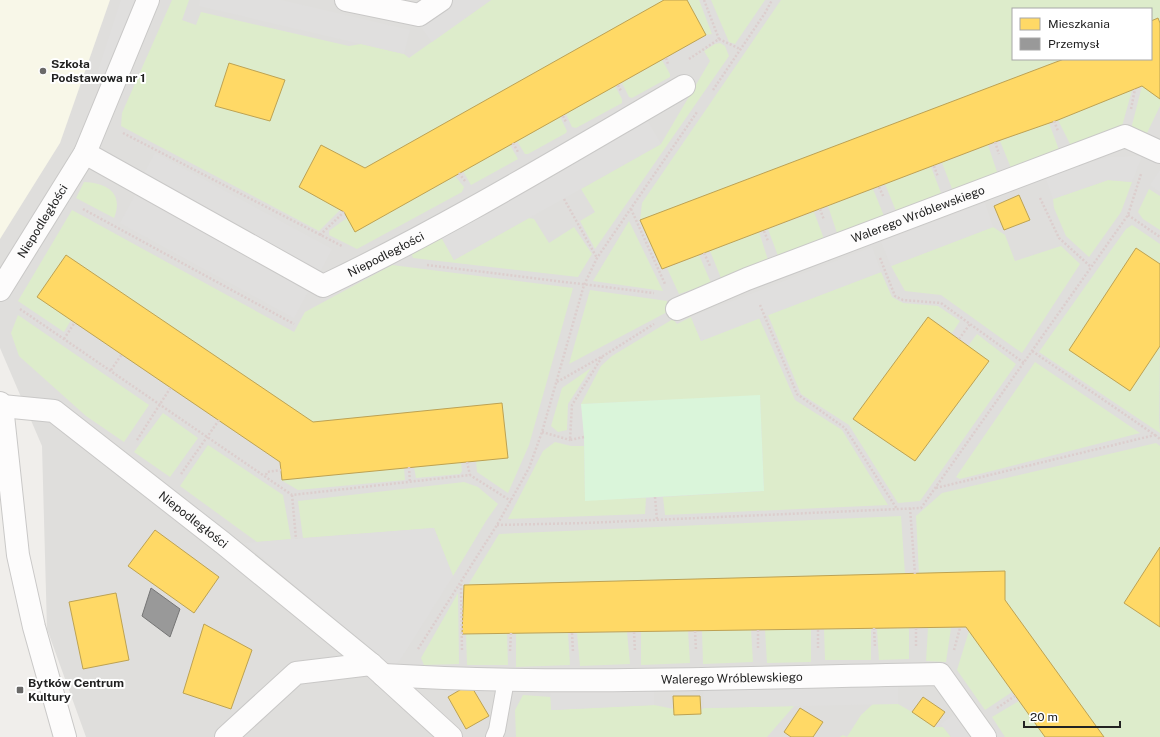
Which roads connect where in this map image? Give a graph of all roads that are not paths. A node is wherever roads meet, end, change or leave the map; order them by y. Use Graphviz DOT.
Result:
graph roads {
  1 [pos="148,0"];
  2 [pos="346,0"];
  3 [pos="441,0"];
  4 [pos="684,86"];
  5 [pos="1155,149"];
  6 [pos="85,153"];
  7 [pos="0,290"];
  8 [pos="677,309"];
  9 [pos="1,404"];
  10 [pos="385,672"];
  11 [pos="506,680"];
  12 [pos="65,737"];
  13 [pos="226,737"];
  14 [pos="451,737"];
  15 [pos="494,737"];
  16 [pos="985,737"];
  1 -- 6 [label="street, Niepodległości"];
  2 -- 3 [label="street"];
  4 -- 6 [label="street, Niepodległości"];
  5 -- 8 [label="street, Walerego Wróblewskiego"];
  6 -- 7 [label="street, Niepodległości"];
  9 -- 10 [label="street, Niepodległości"];
  9 -- 12 [label="street, Niepodległości"];
  10 -- 11 [label="street"];
  10 -- 13 [label="street"];
  10 -- 14 [label="street"];
  11 -- 15 [label="lane"];
  11 -- 16 [label="street, Walerego Wróblewskiego"];
}
